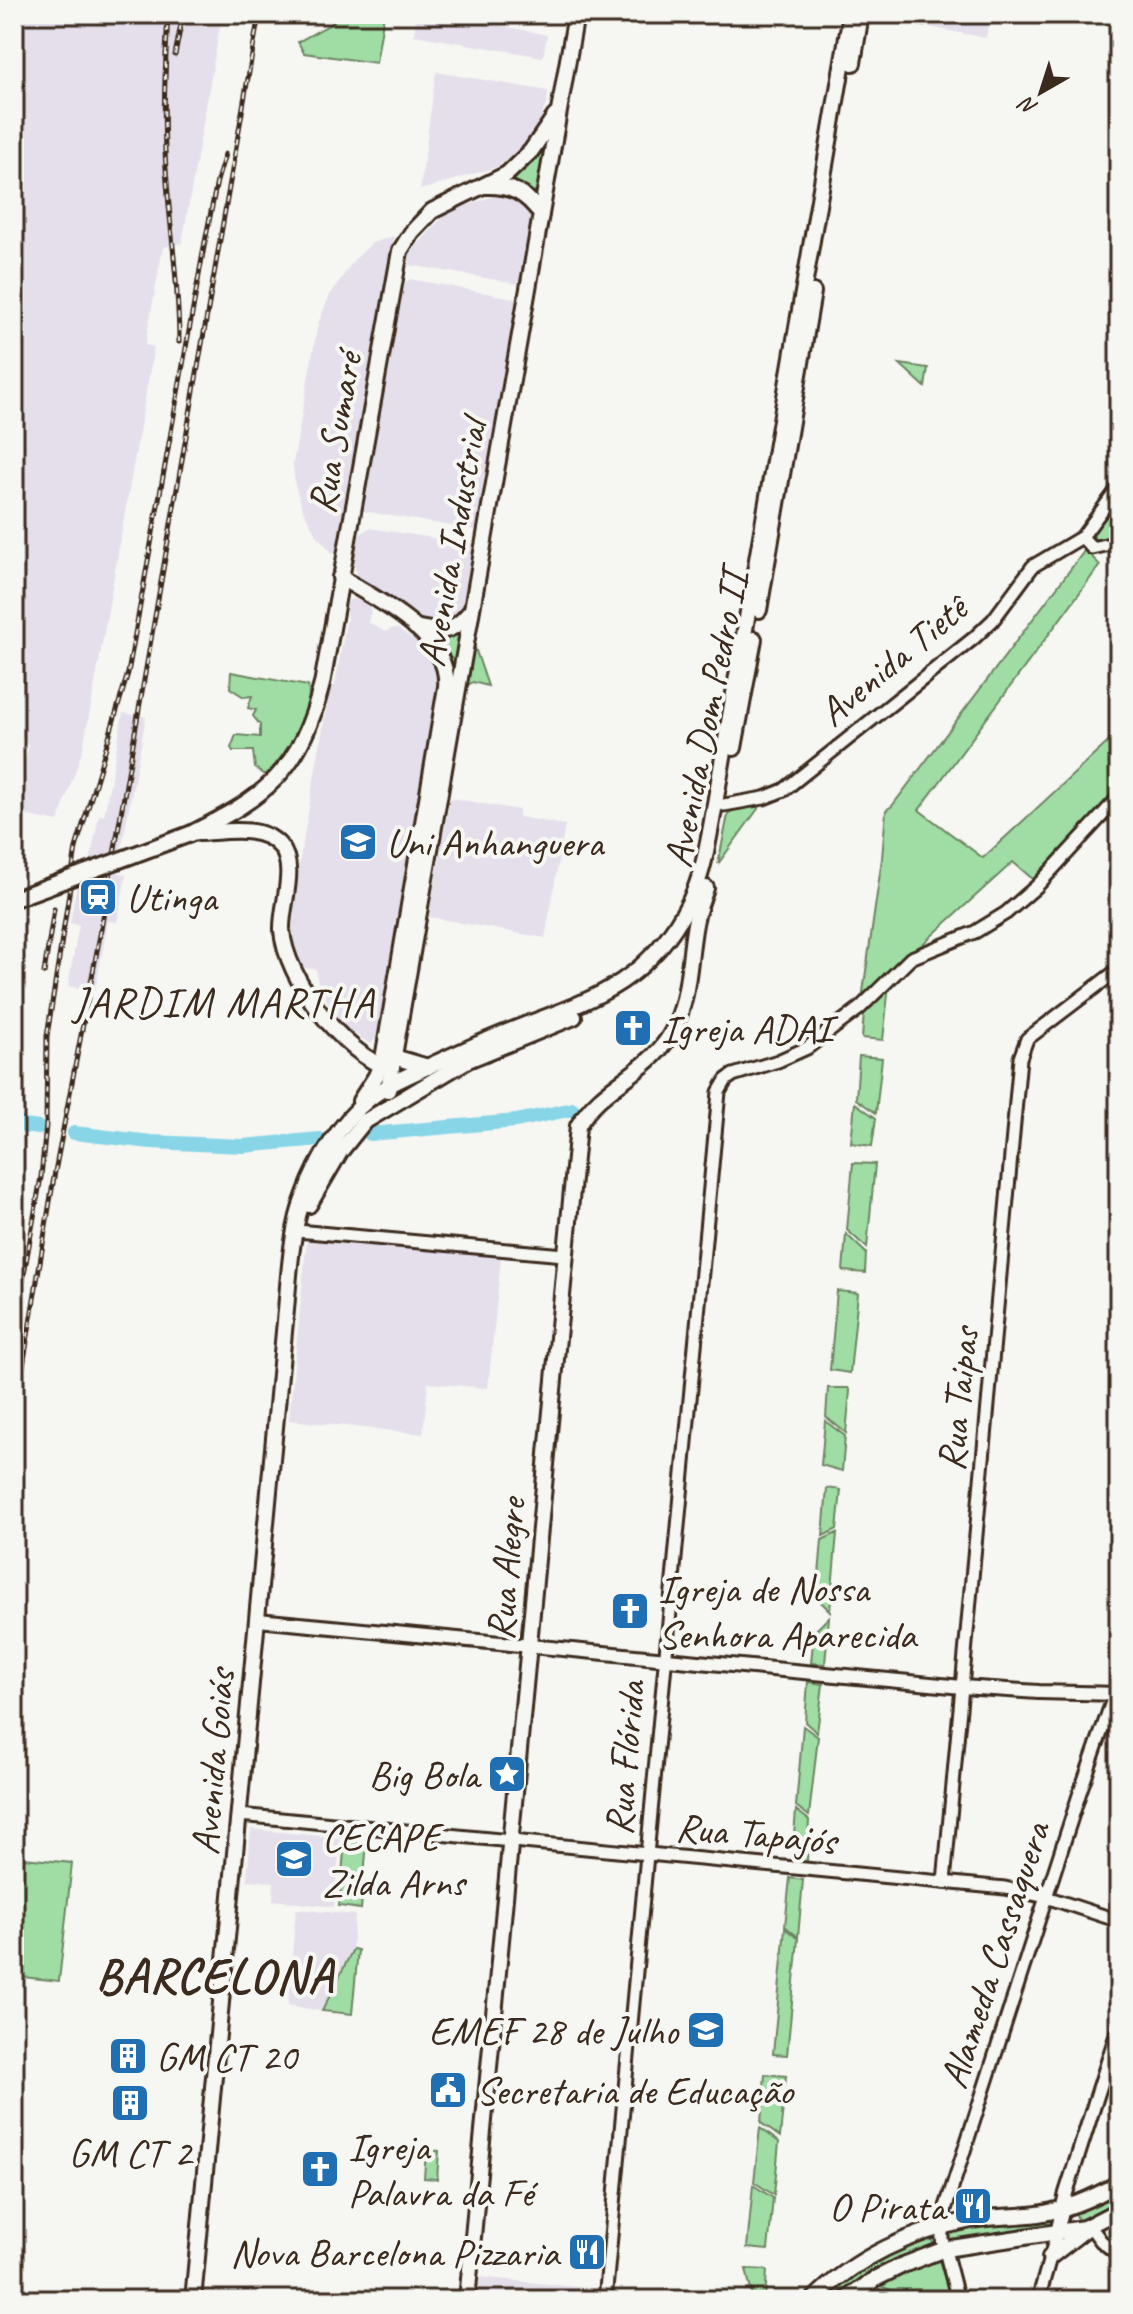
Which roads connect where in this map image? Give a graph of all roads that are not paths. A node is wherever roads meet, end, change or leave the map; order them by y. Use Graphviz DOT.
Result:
graph roads {
  1 [pos="576,14"];
  2 [pos="851,14"];
  3 [pos="861,14"];
  4 [pos="559,108"];
  5 [pos="485,186"];
  6 [pos="541,214"];
  7 [pos="1119,487"];
  8 [pos="1082,537"];
  9 [pos="1119,542"];
  10 [pos="345,553"];
  11 [pos="340,577"];
  12 [pos="357,588"];
  13 [pos="337,598"];
  14 [pos="471,611"];
  15 [pos="414,627"];
  16 [pos="1119,797"];
  17 [pos="724,805"];
  18 [pos="190,834"];
  19 [pos="706,888"];
  20 [pos="14,899"];
  21 [pos="1119,969"];
  22 [pos="398,996"];
  23 [pos="386,1037"];
  24 [pos="363,1057"];
  25 [pos="389,1069"];
  26 [pos="430,1073"];
  27 [pos="357,1120"];
  28 [pos="297,1231"];
  29 [pos="564,1255"];
  30 [pos="258,1620"];
  31 [pos="530,1646"];
  32 [pos="666,1659"];
  33 [pos="962,1687"];
  34 [pos="1118,1690"];
  35 [pos="239,1815"];
  36 [pos="511,1842"];
  37 [pos="648,1855"];
  38 [pos="944,1882"];
  39 [pos="1046,1897"];
  40 [pos="1119,1921"];
  41 [pos="1119,2027"];
  42 [pos="1119,2183"];
  43 [pos="1062,2208"];
  44 [pos="1119,2210"];
  45 [pos="1090,2226"];
  46 [pos="941,2228"];
  47 [pos="1057,2233"];
  48 [pos="945,2249"];
  49 [pos="1119,2255"];
  50 [pos="1050,2257"];
  51 [pos="193,2300"];
  52 [pos="467,2300"];
  53 [pos="605,2300"];
  54 [pos="813,2300"];
  55 [pos="845,2300"];
  56 [pos="958,2300"];
  57 [pos="1038,2300"];
  1 -- 4 [label="main road, Avenida Industrial"];
  2 -- 26 [label="main road, Avenida Dom Pedro II"];
  3 -- 17 [label="main road, Avenida Dom Pedro II"];
  4 -- 5 [label="main road, Rua Sumaré"];
  4 -- 6 [label="main road, Avenida Industrial"];
  5 -- 6 [label="main road"];
  5 -- 10 [label="main road, Rua Sumaré"];
  6 -- 14 [label="main road, Avenida Industrial"];
  7 -- 8 [label="street"];
  8 -- 9 [label="street"];
  8 -- 17 [label="street, Avenida Tietê"];
  10 -- 11 [label="main road, Rua Sumaré"];
  10 -- 12 [label="main road"];
  11 -- 12 [label="main road"];
  11 -- 13 [label="main road, Rua Sumaré"];
  12 -- 13 [label="main road"];
  12 -- 15 [label="main road"];
  13 -- 18 [label="main road, Rua Sumaré"];
  14 -- 15 [label="main road"];
  14 -- 22 [label="main road, Avenida Industrial"];
  15 -- 22 [label="main road, Avenida Industrial"];
  16 -- 32 [label="street, Rua Flórida"];
  17 -- 19 [label="main road, Avenida Dom Pedro II"];
  18 -- 20 [label="main road, bridge"];
  18 -- 24 [label="main road"];
  19 -- 26 [label="main road, Avenida Dom Pedro II"];
  19 -- 29 [label="main road, Rua Alegre"];
  21 -- 33 [label="street, Rua Taipas"];
  22 -- 23 [label="main road, Avenida Industrial"];
  22 -- 25 [label="main road, Avenida Industrial"];
  23 -- 24 [label="main road"];
  23 -- 25 [label="main road, Avenida Industrial"];
  24 -- 25 [label="main road"];
  25 -- 26 [label="main road"];
  25 -- 26 [label="main road"];
  25 -- 27 [label="main road"];
  26 -- 27 [label="main road, Avenida Dom Pedro II"];
  27 -- 28 [label="main road, Avenida Dom Pedro II"];
  28 -- 29 [label="street"];
  28 -- 30 [label="main road, Avenida Goiás"];
  29 -- 31 [label="main road, Rua Alegre"];
  30 -- 31 [label="main road"];
  30 -- 35 [label="main road, Avenida Goiás"];
  31 -- 32 [label="main road"];
  31 -- 36 [label="main road, Rua Alegre"];
  32 -- 33 [label="main road"];
  32 -- 37 [label="street, Rua Flórida"];
  33 -- 34 [label="main road"];
  33 -- 38 [label="street, Rua Taipas"];
  34 -- 39 [label="street, Alameda Cassaquera"];
  35 -- 36 [label="street, Rua Tapajós"];
  35 -- 51 [label="main road, Avenida Goiás"];
  36 -- 37 [label="street, Rua Tapajós"];
  36 -- 52 [label="main road, Rua Alegre"];
  37 -- 38 [label="street, Rua Tapajós"];
  37 -- 53 [label="street, Rua Flórida"];
  38 -- 39 [label="street, Rua Tapajós"];
  39 -- 40 [label="street, Rua Tapajós"];
  39 -- 46 [label="street, Alameda Cassaquera"];
  41 -- 43 [label="main road"];
  42 -- 43 [label="main road"];
  43 -- 46 [label="main road"];
  43 -- 47 [label="main road"];
  44 -- 45 [label="main road"];
  45 -- 47 [label="main road"];
  45 -- 49 [label="street"];
  45 -- 50 [label="main road"];
  46 -- 48 [label="street, Alameda Cassaquera"];
  46 -- 54 [label="main road"];
  47 -- 48 [label="main road"];
  47 -- 50 [label="street"];
  48 -- 55 [label="main road"];
  48 -- 56 [label="street, Alameda Cassaquera"];
  50 -- 57 [label="street"];
}
